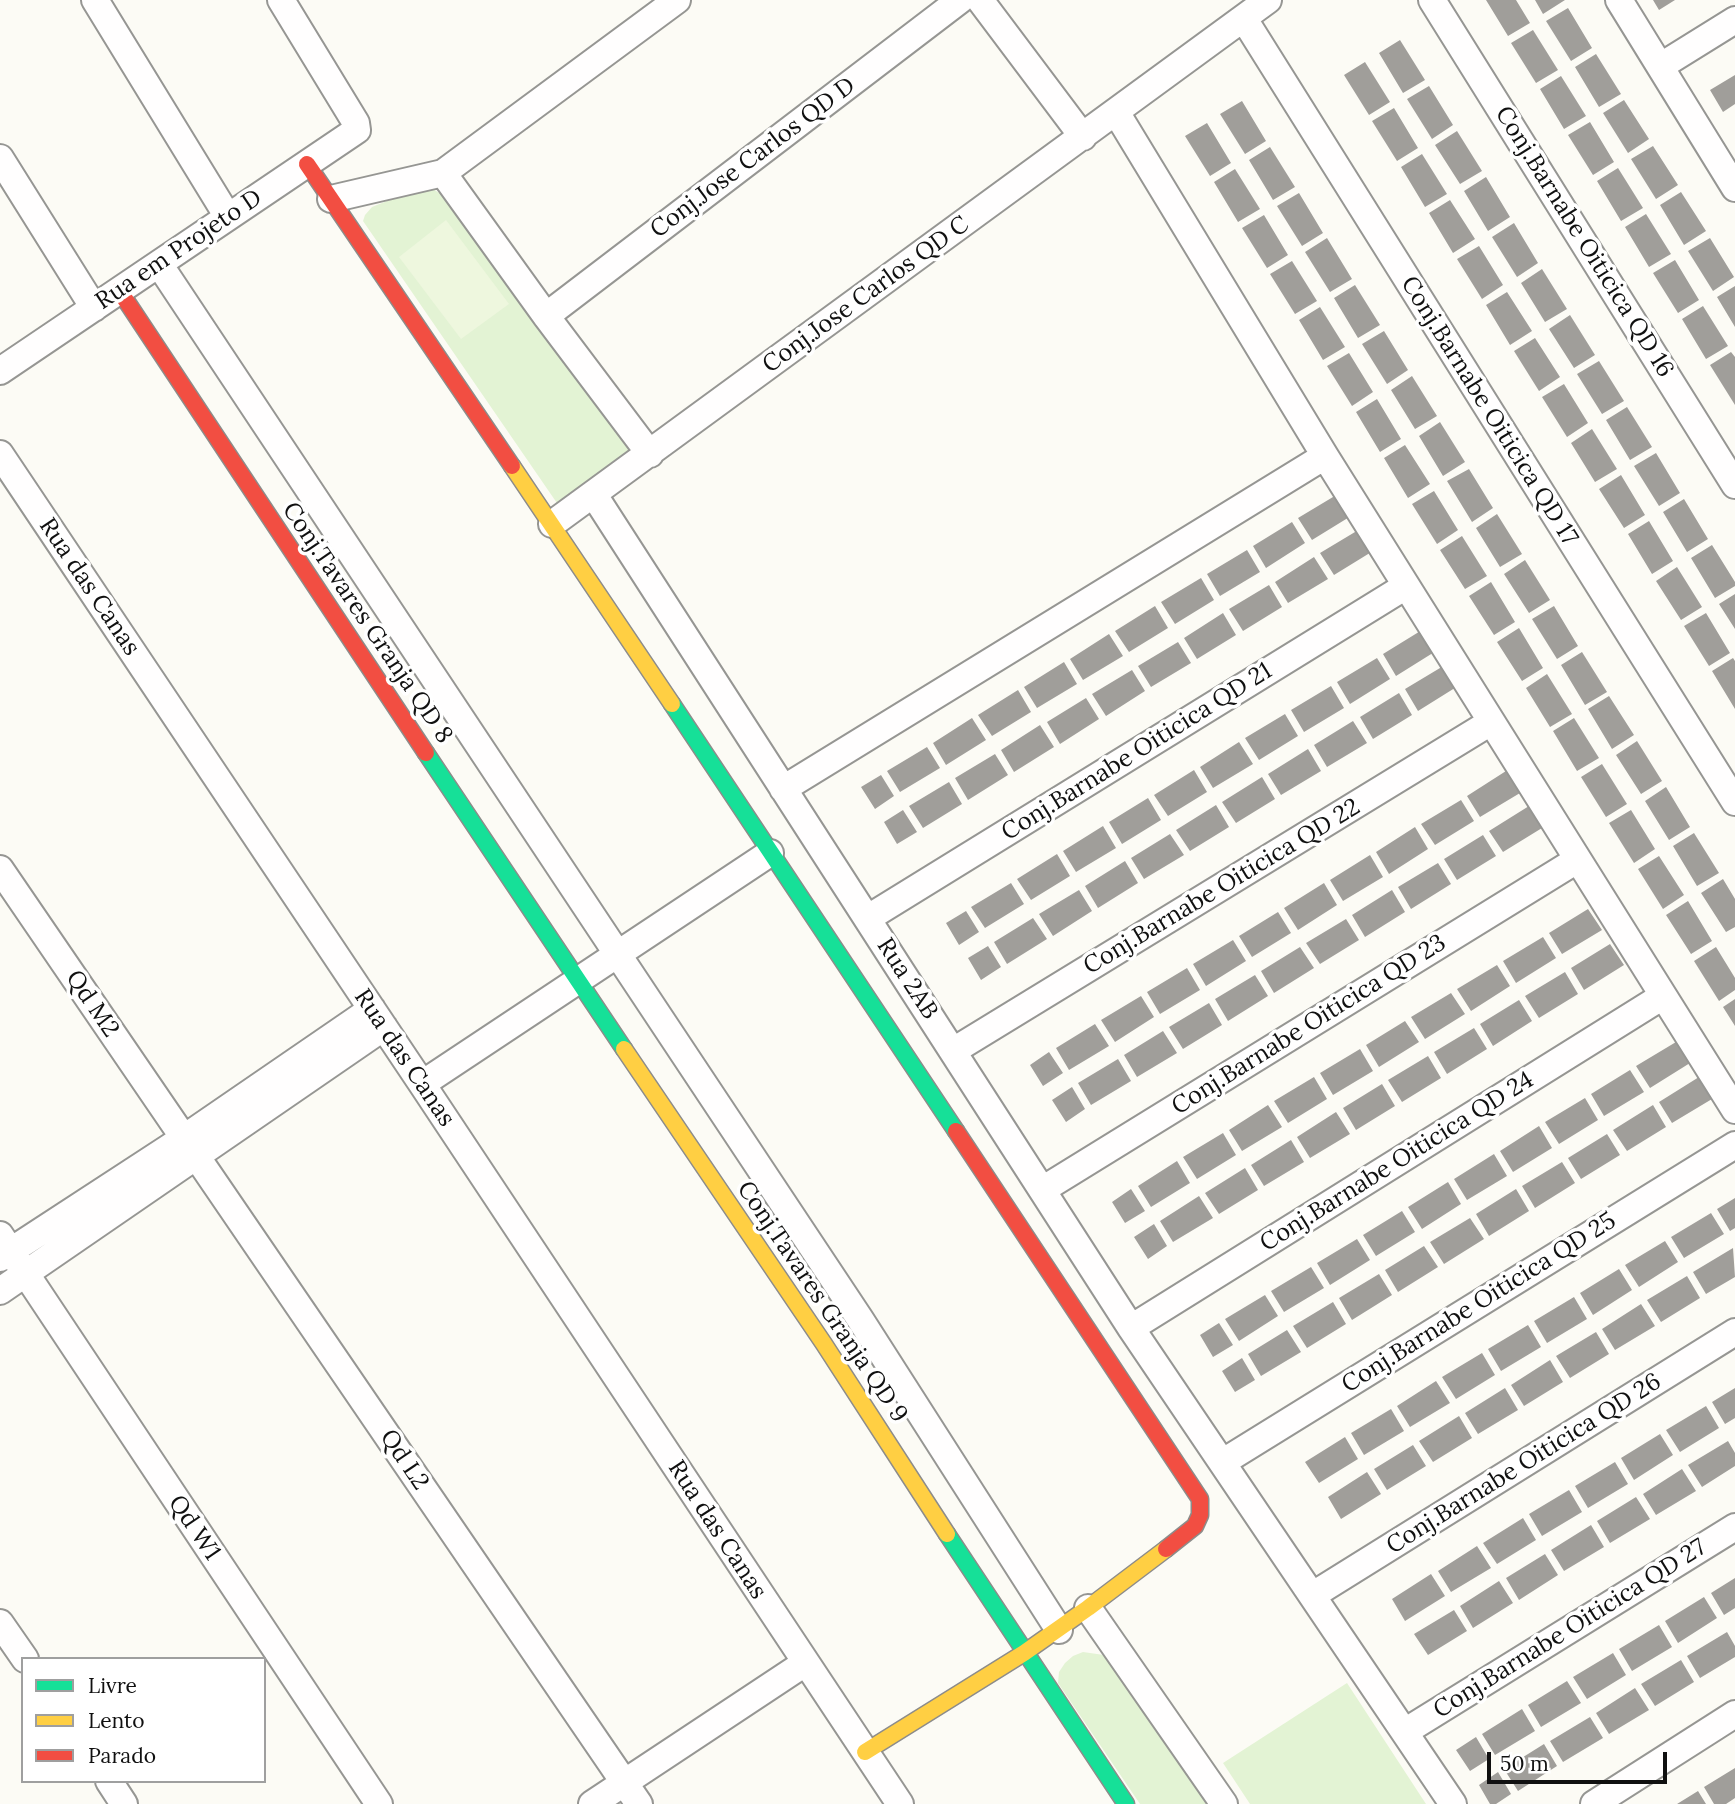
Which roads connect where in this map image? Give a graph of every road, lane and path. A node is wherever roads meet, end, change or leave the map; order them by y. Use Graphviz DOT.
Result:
graph roads {
  1 [pos="95,0"];
  2 [pos="281,0"];
  3 [pos="677,0"];
  4 [pos="960,0"];
  5 [pos="980,0"];
  6 [pos="1268,0"];
  7 [pos="1432,0"];
  8 [pos="1619,0"];
  9 [pos="1244,19"];
  10 [pos="1735,20"];
  11 [pos="1661,66"];
  12 [pos="1116,112"];
  13 [pos="1083,137"];
  14 [pos="0,158"];
  15 [pos="307,164"];
  16 [pos="443,173"];
  17 [pos="1735,188"];
  18 [pos="331,199"];
  19 [pos="228,217"];
  20 [pos="159,264"];
  21 [pos="119,290"];
  22 [pos="94,307"];
  23 [pos="546,316"];
  24 [pos="0,371"];
  25 [pos="0,454"];
  26 [pos="650,454"];
  27 [pos="1325,456"];
  28 [pos="1735,485"];
  29 [pos="594,495"];
  30 [pos="552,524"];
  31 [pos="1406,586"];
  32 [pos="1491,723"];
  33 [pos="783,789"];
  34 [pos="1735,802"];
  35 [pos="769,853"];
  36 [pos="1577,860"];
  37 [pos="0,869"];
  38 [pos="868,918"];
  39 [pos="617,954"];
  40 [pos="577,981"];
  41 [pos="1663,996"];
  42 [pos="378,1018"];
  43 [pos="953,1051"];
  44 [pos="422,1084"];
  45 [pos="1735,1110"];
  46 [pos="1735,1145"];
  47 [pos="190,1148"];
  48 [pos="1042,1190"];
  49 [pos="4,1248"];
  50 [pos="25,1275"];
  51 [pos="0,1291"];
  52 [pos="860,1319"];
  53 [pos="1131,1328"];
  54 [pos="1735,1332"];
  55 [pos="824,1344"];
  56 [pos="1223,1462"];
  57 [pos="1735,1527"];
  58 [pos="1313,1595"];
  59 [pos="1088,1608"];
  60 [pos="0,1623"];
  61 [pos="1059,1630"];
  62 [pos="1024,1653"];
  63 [pos="24,1657"];
  64 [pos="805,1663"];
  65 [pos="1735,1714"];
  66 [pos="1406,1731"];
  67 [pos="865,1752"];
  68 [pos="625,1782"];
  69 [pos="109,1783"];
  70 [pos="124,1804"];
  71 [pos="379,1804"];
  72 [pos="592,1804"];
  73 [pos="639,1804"];
  74 [pos="900,1804"];
  75 [pos="1126,1804"];
  76 [pos="1224,1804"];
  77 [pos="1453,1804"];
  78 [pos="1594,1804"];
  1 -- 19 [label="street"];
  2 -- 15 [label="street, Rua em Projeto D"];
  3 -- 16 [label="street"];
  4 -- 23 [label="street, Conj.Jose Carlos QD D"];
  5 -- 13 [label="street"];
  6 -- 9 [label="street, Conj.Jose Carlos QD C"];
  7 -- 28 [label="street, Conj.Barnabe Oiticica QD 16"];
  8 -- 11 [label="street"];
  9 -- 12 [label="street, Conj.Jose Carlos QD C"];
  9 -- 34 [label="street, Conj.Barnabe Oiticica QD 17"];
  10 -- 11 [label="street"];
  11 -- 17 [label="street"];
  12 -- 13 [label="street, Conj.Jose Carlos QD C"];
  12 -- 27 [label="street"];
  13 -- 26 [label="street, Conj.Jose Carlos QD C"];
  14 -- 22 [label="street"];
  15 -- 18 [label="street"];
  15 -- 19 [label="street, Rua em Projeto D"];
  16 -- 18 [label="street"];
  16 -- 23 [label="street"];
  18 -- 30 [label="street"];
  19 -- 20 [label="street, Rua em Projeto D"];
  20 -- 21 [label="street, Rua em Projeto D"];
  20 -- 39 [label="street"];
  21 -- 22 [label="street, Rua em Projeto D"];
  21 -- 40 [label="street, Conj.Tavares Granja QD 8"];
  22 -- 24 [label="street, Rua em Projeto D"];
  23 -- 26 [label="street"];
  25 -- 42 [label="street, Rua das Canas"];
  26 -- 29 [label="street, Conj.Jose Carlos QD C"];
  27 -- 31 [label="street"];
  27 -- 33 [label="street"];
  29 -- 30 [label="street, Conj.Jose Carlos QD C"];
  29 -- 33 [label="street, Rua 2AB"];
  30 -- 35 [label="street"];
  31 -- 32 [label="street"];
  31 -- 38 [label="street, Conj.Barnabe Oiticica QD 21"];
  32 -- 36 [label="street"];
  32 -- 43 [label="street, Conj.Barnabe Oiticica QD 22"];
  33 -- 38 [label="street, Rua 2AB"];
  35 -- 39 [label="street"];
  35 -- 59 [label="street"];
  36 -- 41 [label="street"];
  36 -- 48 [label="street, Conj.Barnabe Oiticica QD 23"];
  37 -- 47 [label="street, Qd M2"];
  38 -- 43 [label="street, Rua 2AB"];
  39 -- 40 [label="street"];
  39 -- 52 [label="street"];
  40 -- 44 [label="street"];
  40 -- 55 [label="street, Conj.Tavares Granja QD 9"];
  41 -- 45 [label="street"];
  41 -- 53 [label="street, Conj.Barnabe Oiticica QD 24"];
  42 -- 44 [label="street, Rua das Canas"];
  42 -- 47 [label="street"];
  43 -- 48 [label="street, Rua 2AB"];
  44 -- 64 [label="street, Rua das Canas"];
  46 -- 56 [label="street, Conj.Barnabe Oiticica QD 25"];
  47 -- 49 [label="street"];
  47 -- 50 [label="street"];
  47 -- 68 [label="street, Qd L2"];
  48 -- 53 [label="street, Rua 2AB"];
  49 -- 50 [label="street, Qd W1"];
  50 -- 51 [label="street"];
  50 -- 71 [label="street, Qd W1"];
  52 -- 55 [label="street"];
  52 -- 61 [label="street"];
  53 -- 56 [label="street, Rua 2AB"];
  54 -- 58 [label="street, Conj.Barnabe Oiticica QD 26"];
  55 -- 62 [label="street, Conj.Tavares Granja QD 9"];
  56 -- 58 [label="street, Rua 2AB"];
  57 -- 66 [label="street, Conj.Barnabe Oiticica QD 27"];
  58 -- 66 [label="street, Rua 2AB"];
  59 -- 61 [label="street"];
  59 -- 76 [label="street"];
  60 -- 63 [label="street"];
  61 -- 62 [label="street"];
  62 -- 67 [label="street"];
  62 -- 75 [label="street, Conj.Tavares Granja QD 9"];
  64 -- 67 [label="street, Rua das Canas"];
  64 -- 68 [label="street"];
  65 -- 78 [label="street"];
  66 -- 77 [label="street, Rua 2AB"];
  67 -- 74 [label="street"];
  68 -- 72 [label="street"];
  68 -- 73 [label="street, Qd L2"];
  69 -- 70 [label="street"];
}
